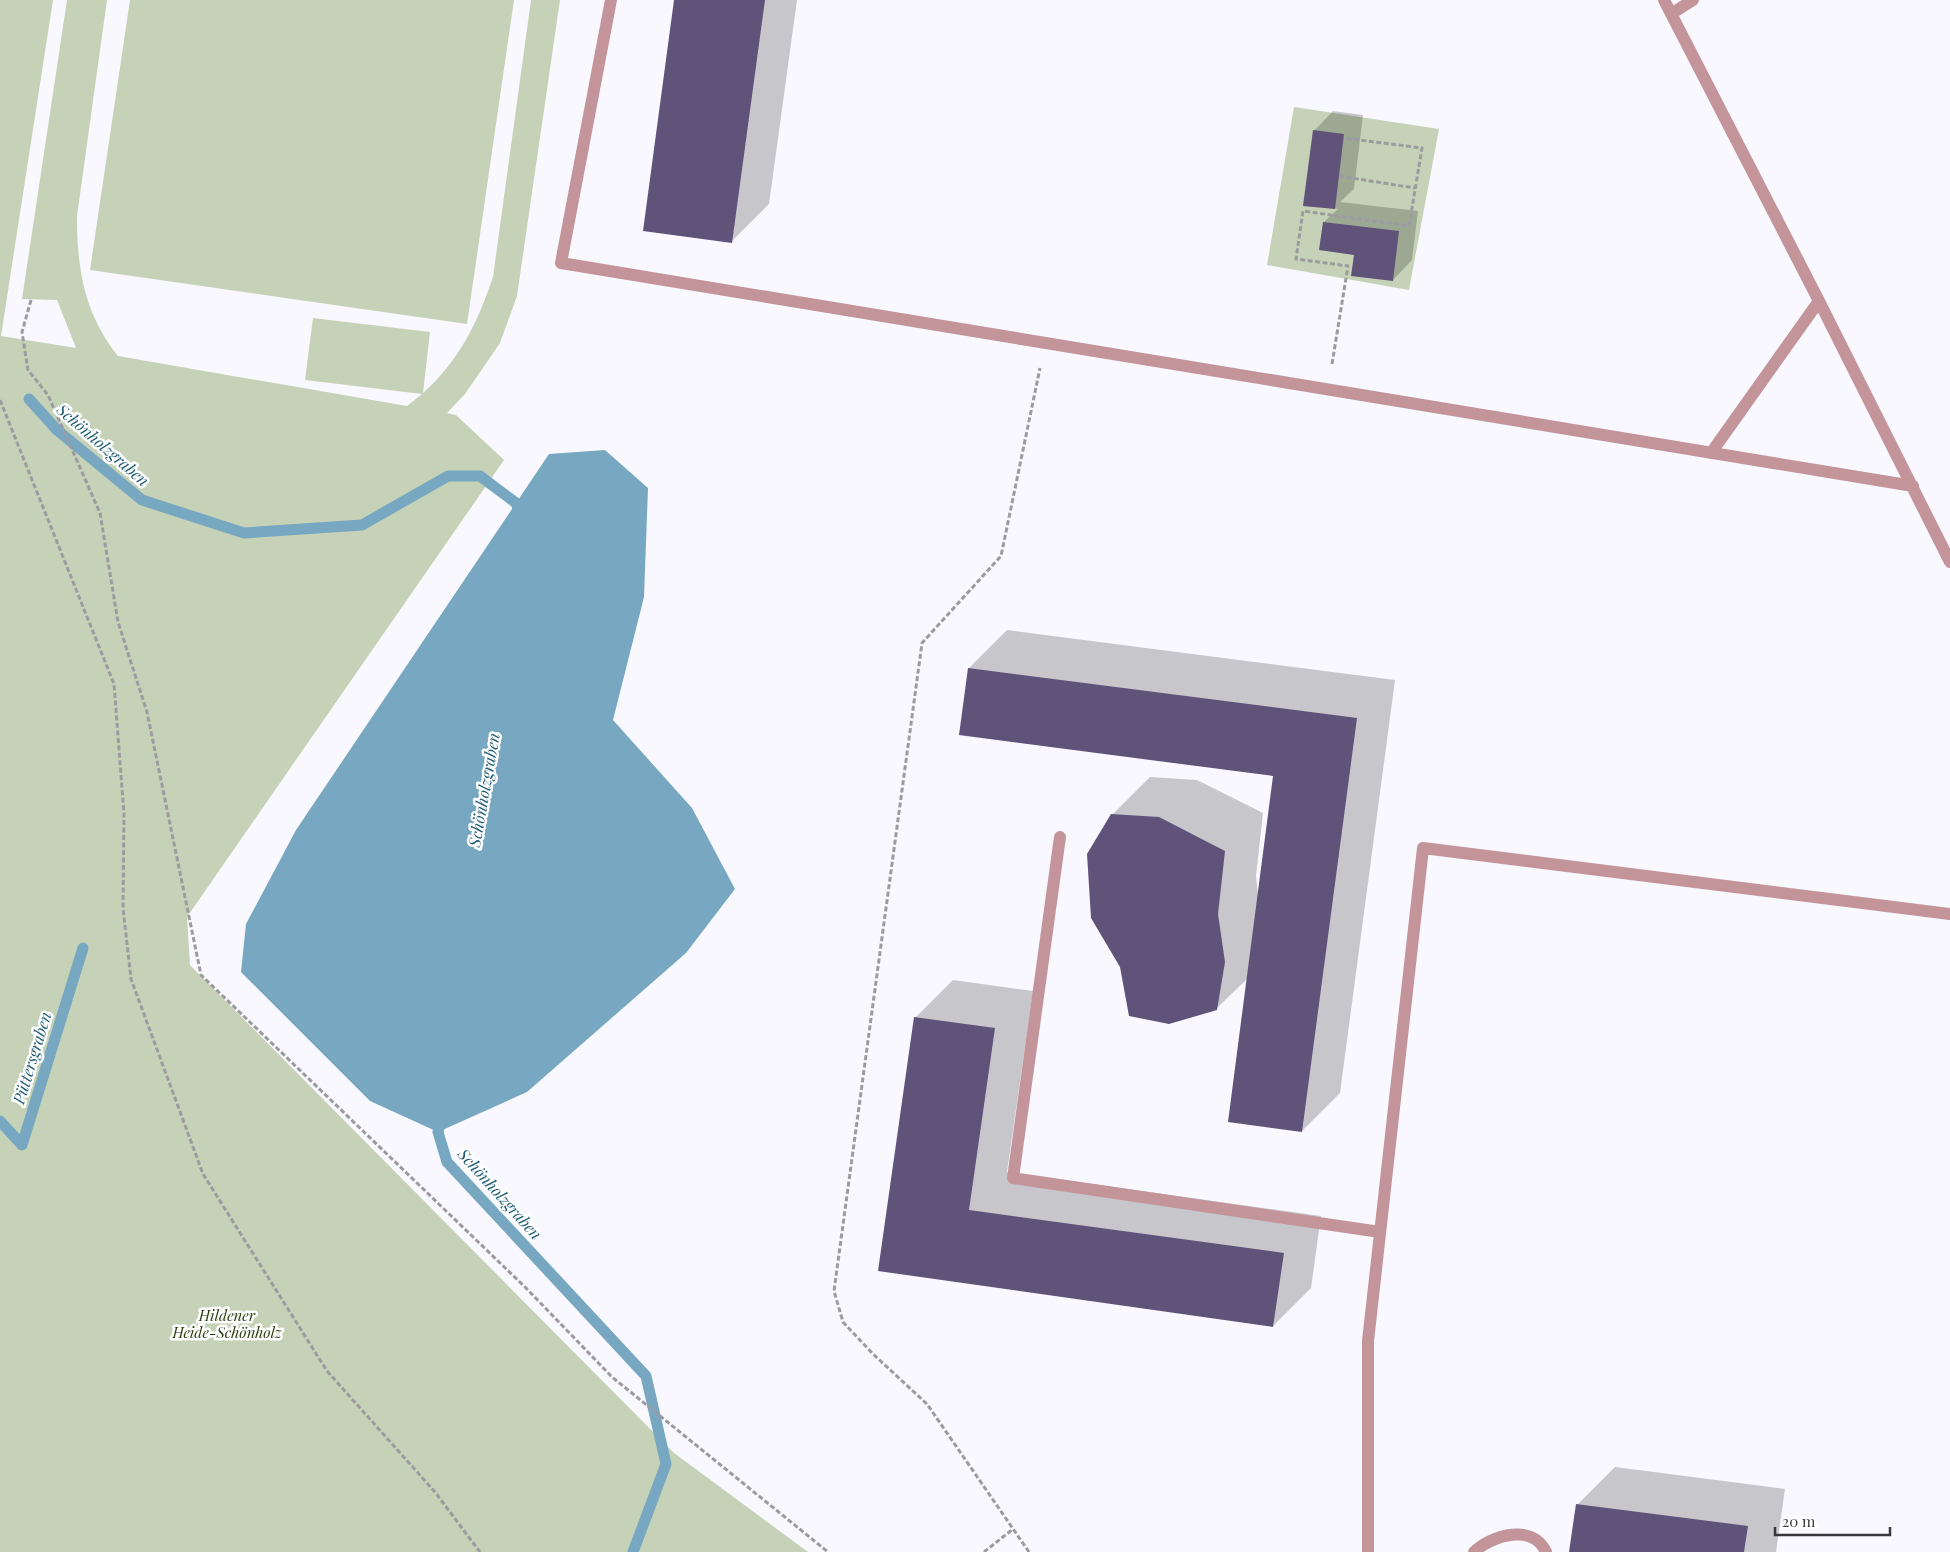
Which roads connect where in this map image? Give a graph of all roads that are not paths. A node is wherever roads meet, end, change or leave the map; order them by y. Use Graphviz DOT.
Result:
graph roads {
  1 [pos="611,0"];
  2 [pos="1664,0"];
  3 [pos="1693,0"];
  4 [pos="1671,14"];
  5 [pos="1819,301"];
  6 [pos="1711,453"];
  7 [pos="1913,486"];
  8 [pos="1950,562"];
  9 [pos="1060,837"];
  10 [pos="1950,914"];
  11 [pos="1380,1232"];
  12 [pos="1368,1552"];
  13 [pos="1474,1552"];
  14 [pos="1546,1552"];
  1 -- 6 [label="lane"];
  2 -- 4 [label="lane"];
  3 -- 4 [label="lane"];
  4 -- 5 [label="lane"];
  5 -- 6 [label="lane"];
  5 -- 7 [label="lane"];
  6 -- 7 [label="lane"];
  7 -- 8 [label="lane"];
  9 -- 11 [label="lane"];
  10 -- 11 [label="lane"];
  11 -- 12 [label="lane"];
  13 -- 14 [label="lane"];
}
